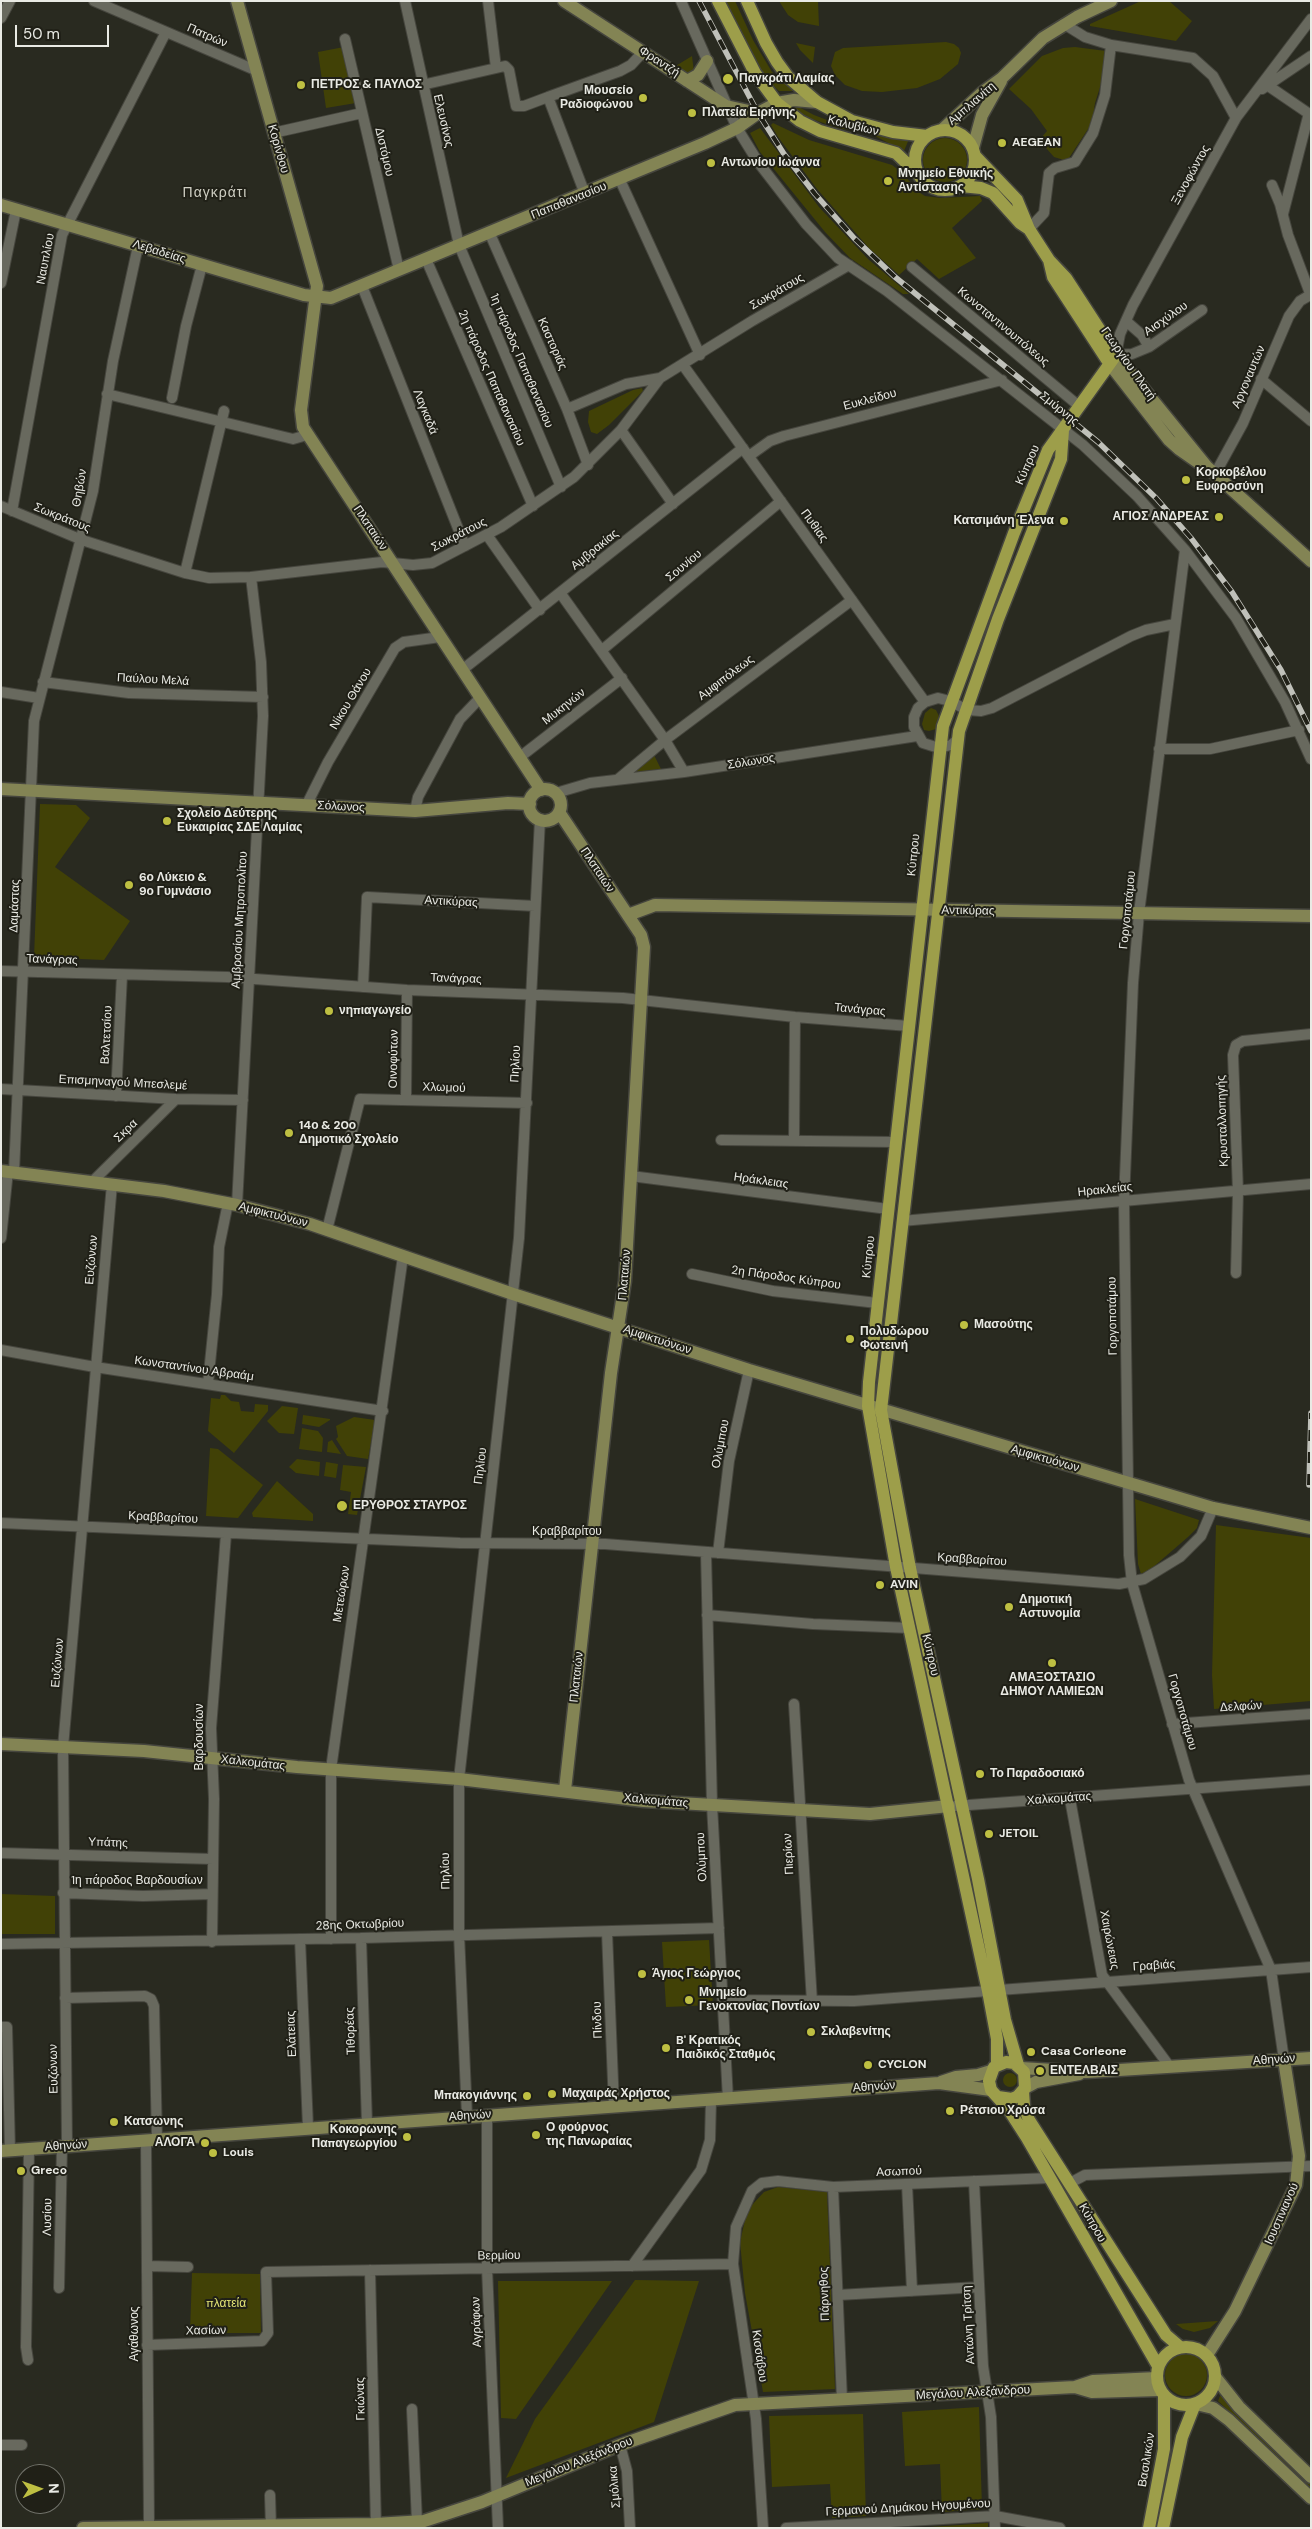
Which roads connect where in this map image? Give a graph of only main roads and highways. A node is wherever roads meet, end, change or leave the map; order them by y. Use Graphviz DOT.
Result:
graph roads {
  1 [pos="718,1"];
  2 [pos="746,1"];
  3 [pos="927,136"];
  4 [pos="974,153"];
  5 [pos="919,176"];
  6 [pos="961,186"];
  7 [pos="1029,228"];
  8 [pos="1063,430"];
  9 [pos="994,1991"];
  10 [pos="1020,2067"];
  11 [pos="994,2068"];
  12 [pos="1024,2089"];
  13 [pos="995,2094"];
  14 [pos="1180,2347"];
  15 [pos="1160,2382"];
  16 [pos="1195,2404"];
  17 [pos="1149,2528"];
  18 [pos="1163,2528"];
  1 -- 5 [label="main road, Καλυβίων"];
  2 -- 3 [label="main road, Καλυβίων"];
  3 -- 4 [label="main road"];
  3 -- 5 [label="main road"];
  4 -- 6 [label="main road"];
  4 -- 7 [label="main road, Γεωργίου Πλατή"];
  5 -- 6 [label="main road"];
  6 -- 7 [label="main road, Γεωργίου Πλατή"];
  7 -- 8 [label="main road, Γεωργίου Πλατή"];
  8 -- 9 [label="main road, Κύπρου"];
  8 -- 9 [label="main road, Κύπρου"];
  9 -- 10 [label="main road, Κύπρου"];
  9 -- 11 [label="main road, Κύπρου"];
  10 -- 11 [label="main road"];
  10 -- 12 [label="main road, Κύπρου"];
  11 -- 13 [label="main road, Κύπρου"];
  12 -- 13 [label="main road"];
  12 -- 14 [label="main road, Κύπρου"];
  13 -- 15 [label="main road, Κύπρου"];
  14 -- 15 [label="main road"];
  14 -- 16 [label="main road"];
  15 -- 16 [label="main road"];
  15 -- 17 [label="main road, Βασιλικών"];
  16 -- 18 [label="main road"];
}
